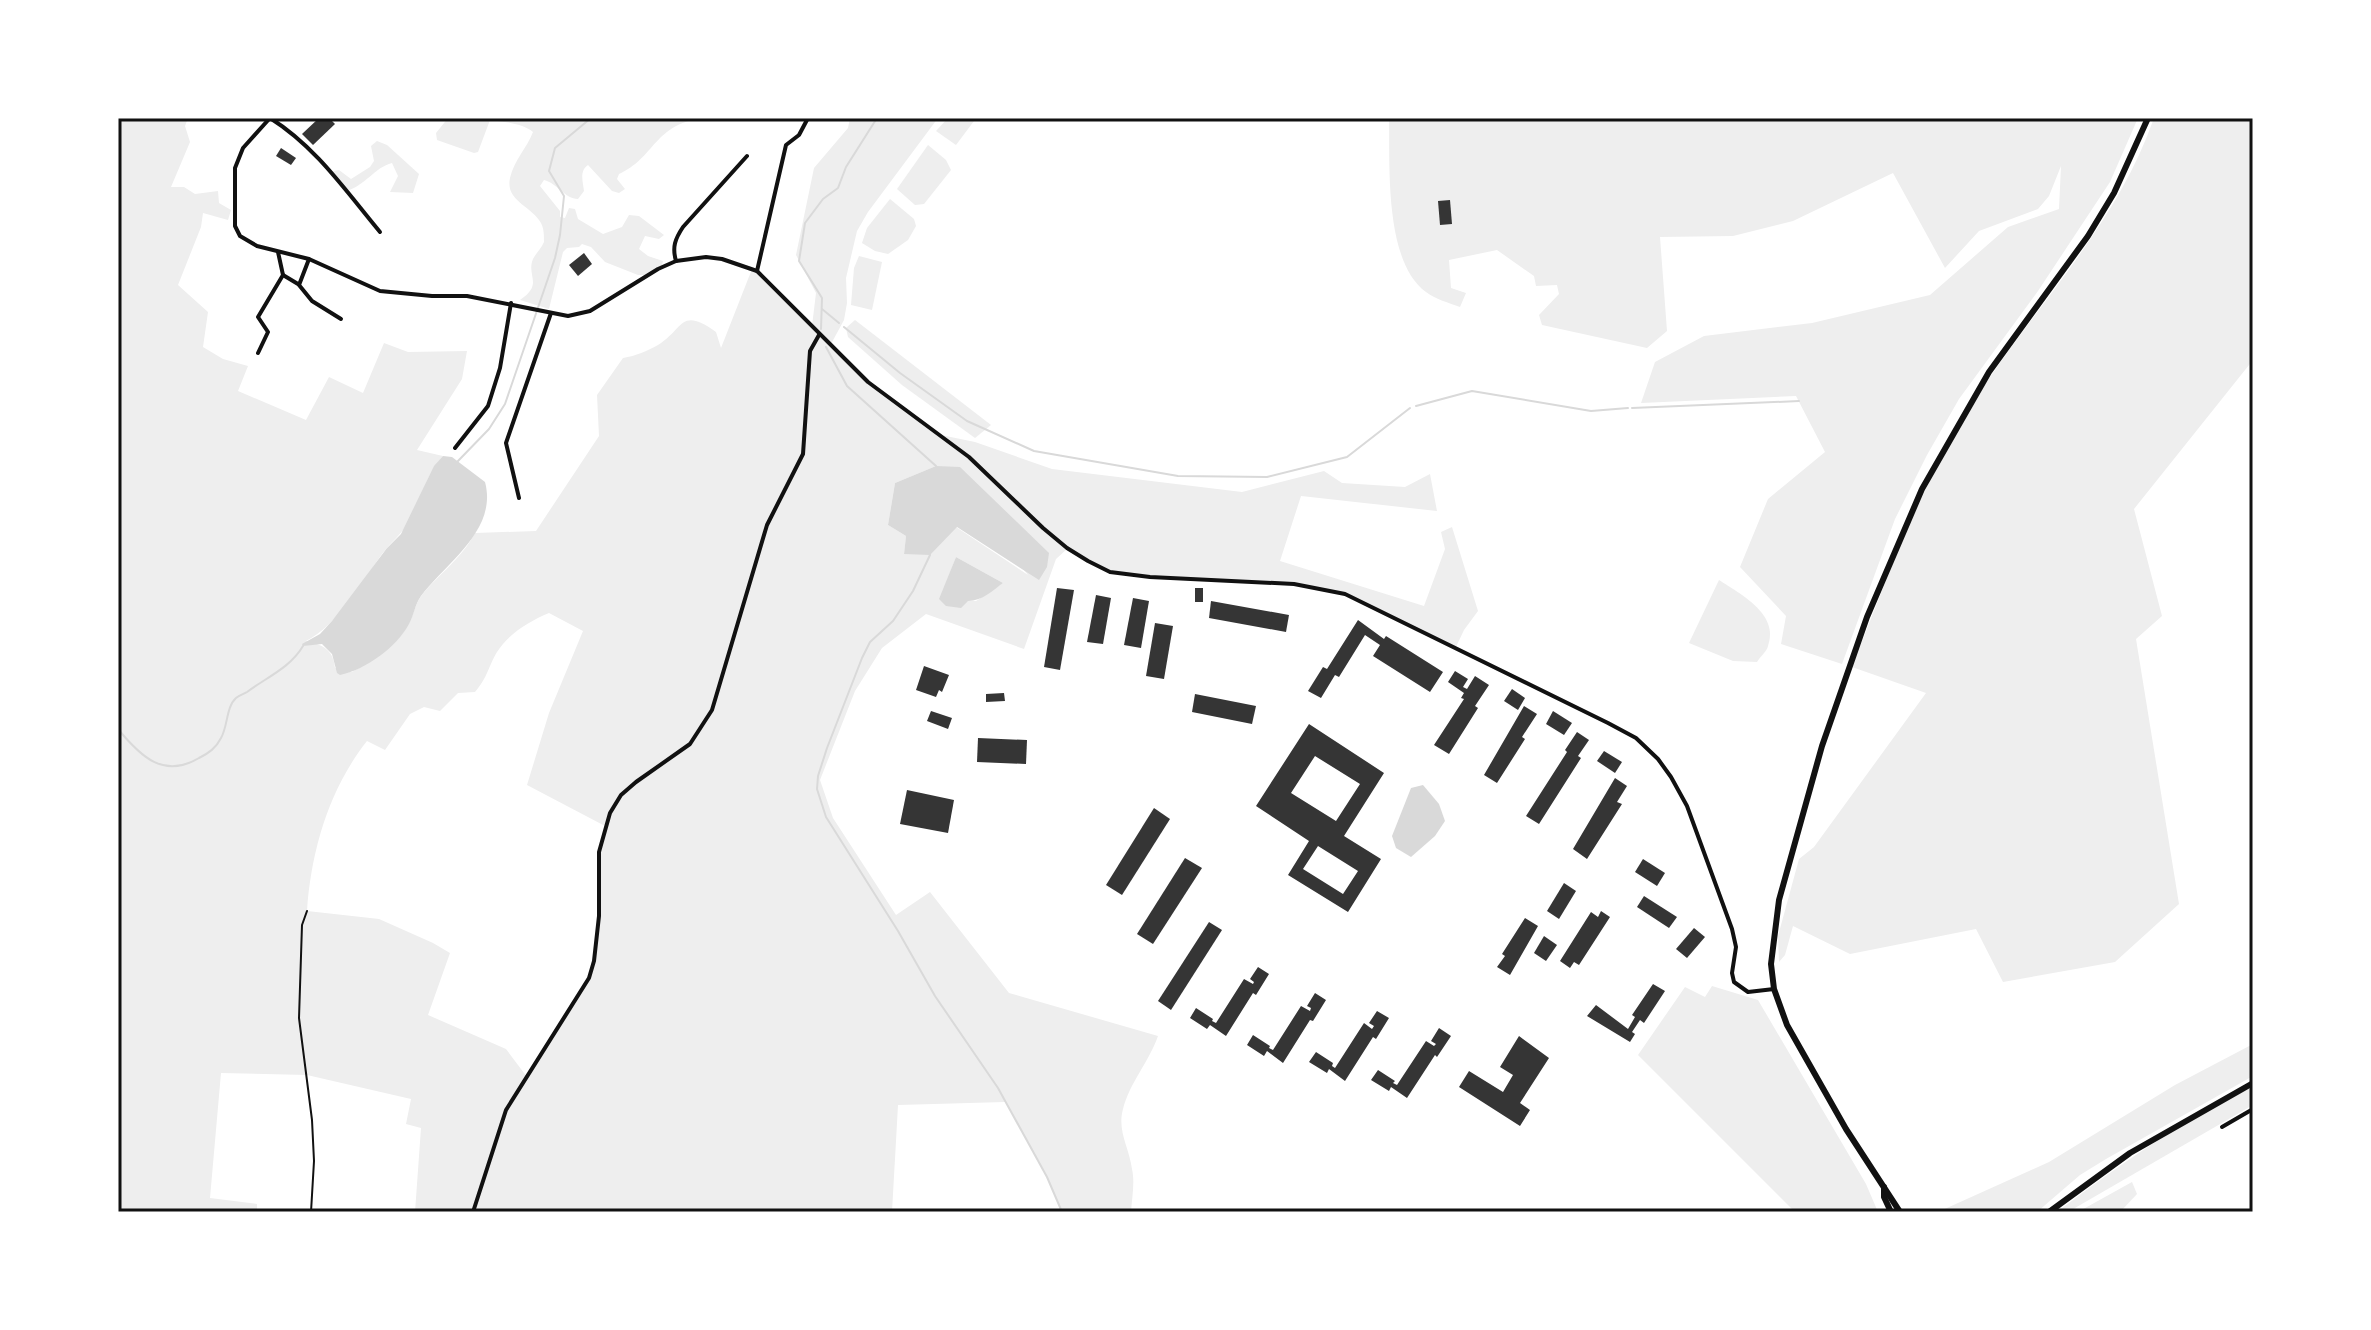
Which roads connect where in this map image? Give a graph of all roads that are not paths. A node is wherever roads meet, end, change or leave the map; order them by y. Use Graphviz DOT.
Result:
graph roads {
  1 [pos="271,118"];
  2 [pos="808,118"];
  3 [pos="2148,118"];
  4 [pos="747,156"];
  5 [pos="380,232"];
  6 [pos="278,252"];
  7 [pos="309,259"];
  8 [pos="676,261"];
  9 [pos="757,271"];
  10 [pos="283,275"];
  11 [pos="299,285"];
  12 [pos="511,303"];
  13 [pos="551,313"];
  14 [pos="341,319"];
  15 [pos="820,334"];
  16 [pos="258,353"];
  17 [pos="455,448"];
  18 [pos="519,498"];
  19 [pos="1774,989"];
  20 [pos="2253,1083"];
  21 [pos="2253,1109"];
  22 [pos="2222,1127"];
  23 [pos="1884,1187"];
  24 [pos="473,1212"];
  25 [pos="1891,1212"];
  26 [pos="1900,1212"];
  27 [pos="2049,1212"];
  1 -- 5 [label="street"];
  1 -- 6 [label="street"];
  2 -- 9 [label="street"];
  3 -- 19 [label="main road"];
  4 -- 8 [label="street"];
  6 -- 7 [label="street"];
  6 -- 10 [label="street"];
  7 -- 11 [label="street"];
  7 -- 12 [label="street"];
  8 -- 9 [label="street"];
  8 -- 13 [label="street"];
  9 -- 15 [label="street"];
  10 -- 11 [label="street"];
  10 -- 16 [label="street"];
  11 -- 14 [label="street"];
  12 -- 13 [label="street"];
  12 -- 17 [label="street"];
  13 -- 18 [label="street"];
  15 -- 19 [label="street"];
  15 -- 24 [label="street"];
  19 -- 23 [label="main road"];
  20 -- 27 [label="main road"];
  21 -- 22 [label="street"];
  23 -- 25 [label="main road"];
  23 -- 26 [label="main road"];
}
